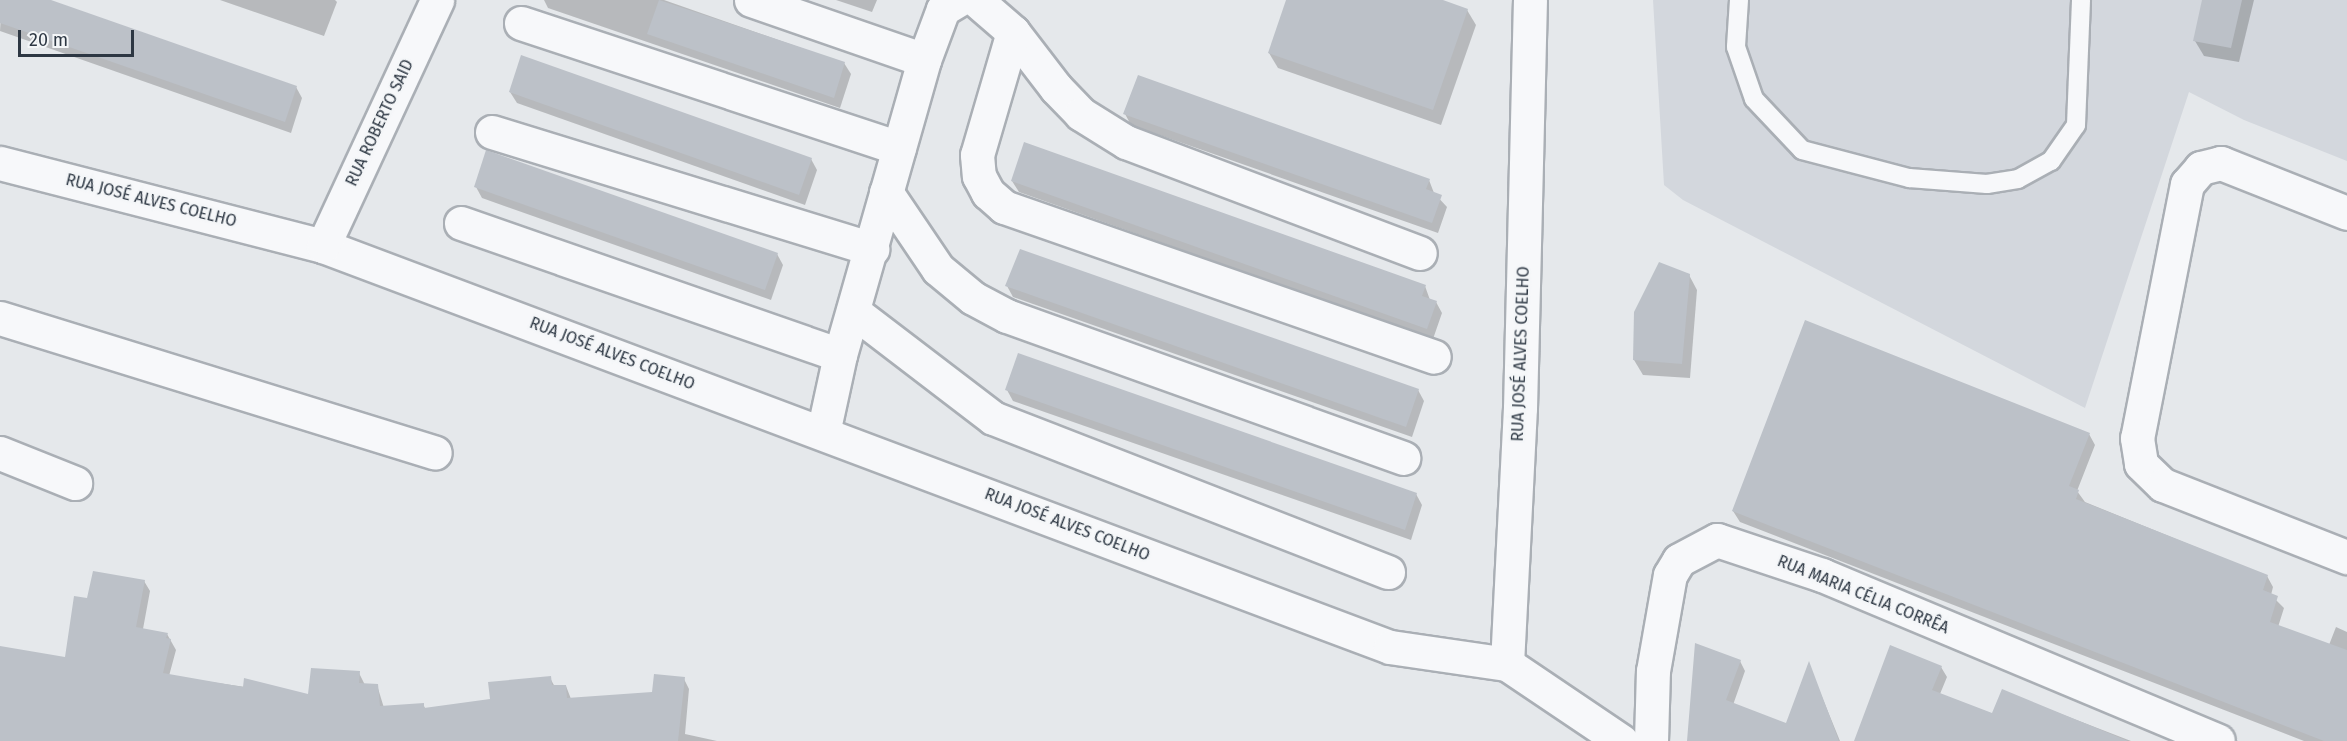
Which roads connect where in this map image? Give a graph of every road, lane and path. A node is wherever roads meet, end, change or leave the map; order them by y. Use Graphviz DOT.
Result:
graph roads {
  1 [pos="437,0"];
  2 [pos="751,0"];
  3 [pos="958,0"];
  4 [pos="976,0"];
  5 [pos="1530,0"];
  6 [pos="1739,0"];
  7 [pos="2081,0"];
  8 [pos="521,23"];
  9 [pos="1013,32"];
  10 [pos="924,60"];
  11 [pos="492,132"];
  12 [pos="899,148"];
  13 [pos="0,164"];
  14 [pos="886,192"];
  15 [pos="2347,213"];
  16 [pos="462,223"];
  17 [pos="323,246"];
  18 [pos="872,249"];
  19 [pos="1420,253"];
  20 [pos="853,311"];
  21 [pos="0,318"];
  22 [pos="840,355"];
  23 [pos="1434,357"];
  24 [pos="823,433"];
  25 [pos="0,453"];
  26 [pos="435,453"];
  27 [pos="1403,458"];
  28 [pos="75,483"];
  29 [pos="2347,557"];
  30 [pos="1388,572"];
  31 [pos="1507,664"];
  32 [pos="1621,741"];
  33 [pos="1651,741"];
  34 [pos="2218,741"];
  1 -- 17 [label="street, RUA ROBERTO SAID"];
  2 -- 10 [label="street"];
  3 -- 10 [label="street"];
  4 -- 9 [label="street"];
  5 -- 31 [label="street, RUA JOSÉ ALVES COELHO"];
  6 -- 7 [label="lane"];
  8 -- 12 [label="street"];
  9 -- 19 [label="street"];
  9 -- 23 [label="street"];
  10 -- 12 [label="street"];
  11 -- 18 [label="street"];
  12 -- 14 [label="street"];
  13 -- 17 [label="street, RUA JOSÉ ALVES COELHO"];
  14 -- 18 [label="street"];
  14 -- 27 [label="street"];
  15 -- 29 [label="street"];
  16 -- 22 [label="street"];
  17 -- 24 [label="street, RUA JOSÉ ALVES COELHO"];
  18 -- 20 [label="street"];
  20 -- 22 [label="street"];
  20 -- 30 [label="street"];
  21 -- 26 [label="street"];
  22 -- 24 [label="street"];
  24 -- 31 [label="street, RUA JOSÉ ALVES COELHO"];
  25 -- 28 [label="street"];
  31 -- 32 [label="street"];
  33 -- 34 [label="street, RUA MARIA CÉLIA CORRÊA"];
}
